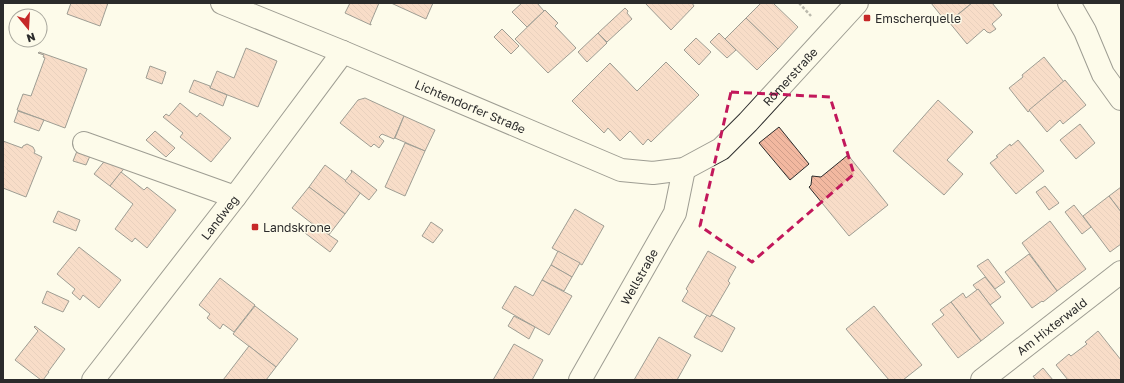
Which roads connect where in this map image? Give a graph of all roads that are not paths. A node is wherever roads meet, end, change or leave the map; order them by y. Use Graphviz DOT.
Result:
graph roads {
  1 [pos="222,3"];
  2 [pos="857,3"];
  3 [pos="1069,3"];
  4 [pos="343,52"];
  5 [pos="1121,99"];
  6 [pos="84,143"];
  7 [pos="721,149"];
  8 [pos="684,169"];
  9 [pos="235,197"];
  10 [pos="1121,272"];
  11 [pos="93,380"];
  12 [pos="580,380"];
  13 [pos="982,380"];
  1 -- 4 [label="street, Lichtendorfer Straße"];
  2 -- 7 [label="street, Römerstraße"];
  3 -- 5 [label="street"];
  4 -- 8 [label="street, Lichtendorfer Straße"];
  4 -- 9 [label="street, Landweg"];
  6 -- 9 [label="street"];
  7 -- 8 [label="street, Lichtendorfer Straße"];
  8 -- 12 [label="street, Wellstraße"];
  9 -- 11 [label="street, Landweg"];
  10 -- 13 [label="street, Am Hixterwald"];
}
